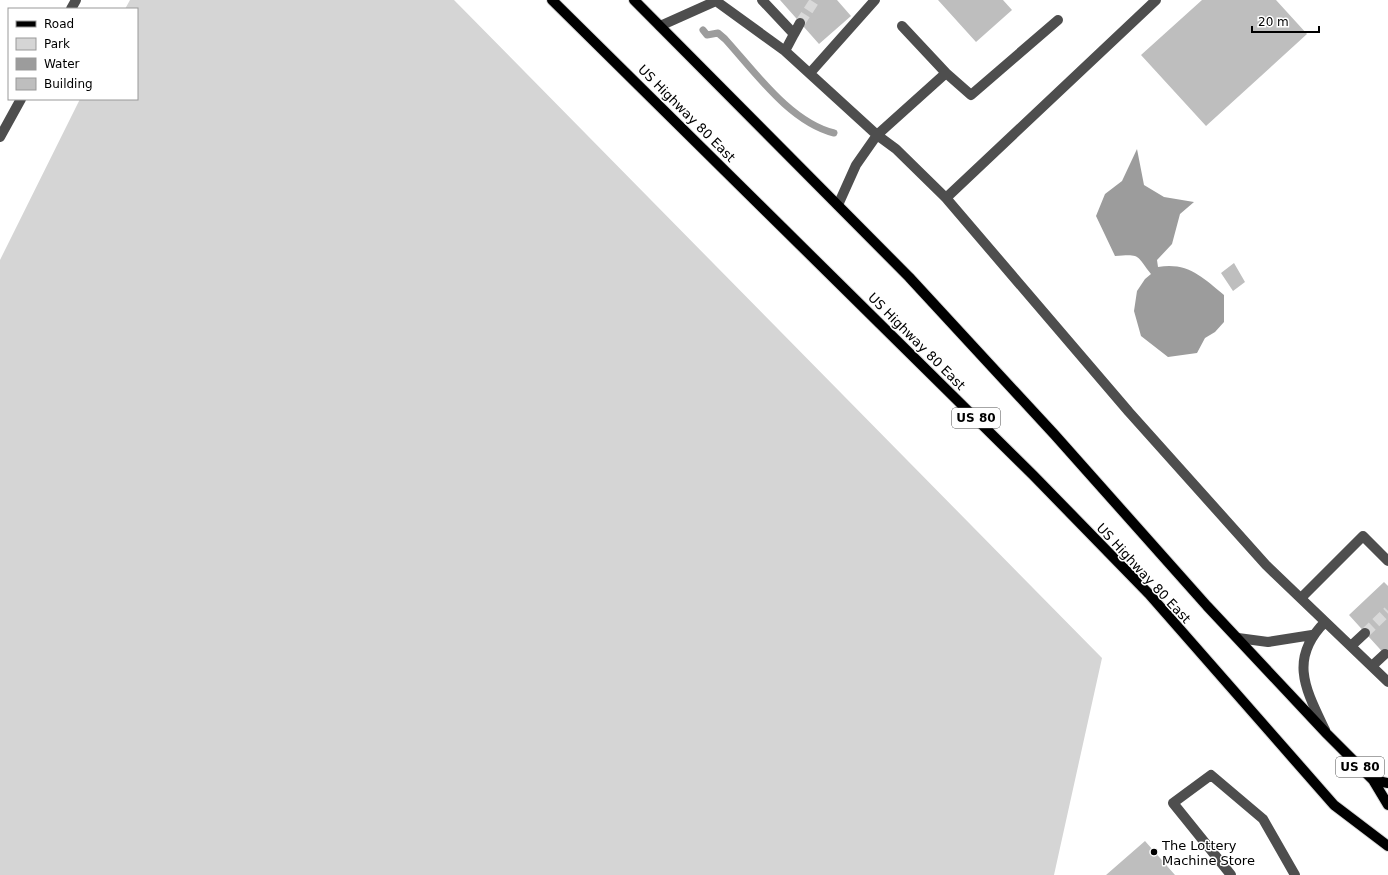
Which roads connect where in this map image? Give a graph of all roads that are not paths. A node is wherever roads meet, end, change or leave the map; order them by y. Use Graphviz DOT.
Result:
graph roads {
  1 [pos="552,0"];
  2 [pos="634,0"];
  3 [pos="1156,0"];
  4 [pos="717,1"];
  5 [pos="768,2"];
  6 [pos="870,2"];
  7 [pos="1058,20"];
  8 [pos="800,23"];
  9 [pos="660,26"];
  10 [pos="902,26"];
  11 [pos="794,34"];
  12 [pos="785,51"];
  13 [pos="810,73"];
  14 [pos="946,73"];
  15 [pos="20,100"];
  16 [pos="877,135"];
  17 [pos="0,137"];
  18 [pos="946,198"];
  19 [pos="838,206"];
  20 [pos="1388,561"];
  21 [pos="1301,598"];
  22 [pos="1325,622"];
  23 [pos="1365,632"];
  24 [pos="1312,635"];
  25 [pos="1238,638"];
  26 [pos="1351,646"];
  27 [pos="1384,654"];
  28 [pos="1372,666"];
  29 [pos="1388,682"];
  30 [pos="1327,734"];
  31 [pos="1374,780"];
  32 [pos="1388,783"];
  33 [pos="1388,805"];
  34 [pos="1388,846"];
  35 [pos="1231,875"];
  36 [pos="1295,875"];
  1 -- 34 [label="main road, US Highway 80 East / US 80"];
  2 -- 9 [label="main road, US Highway 80 East / US 80"];
  3 -- 18 [label="street"];
  4 -- 9 [label="street"];
  4 -- 12 [label="street"];
  5 -- 11 [label="street"];
  6 -- 13 [label="street"];
  7 -- 14 [label="street"];
  8 -- 11 [label="street"];
  9 -- 19 [label="main road, US Highway 80 East / US 80"];
  10 -- 14 [label="street"];
  11 -- 12 [label="street"];
  12 -- 13 [label="street"];
  13 -- 16 [label="street"];
  14 -- 16 [label="street"];
  15 -- 17 [label="street"];
  16 -- 18 [label="street"];
  16 -- 19 [label="street"];
  18 -- 21 [label="street"];
  19 -- 25 [label="main road, US Highway 80 East / US 80"];
  20 -- 21 [label="street"];
  21 -- 22 [label="street"];
  22 -- 24 [label="street"];
  22 -- 26 [label="street"];
  23 -- 26 [label="street"];
  24 -- 25 [label="street"];
  24 -- 30 [label="street"];
  25 -- 30 [label="main road, US Highway 80 East / US 80"];
  26 -- 28 [label="street"];
  27 -- 28 [label="street"];
  28 -- 29 [label="street"];
  30 -- 31 [label="main road, US 80"];
  31 -- 32 [label="main road"];
  31 -- 33 [label="main road, US 80"];
  35 -- 36 [label="street"];
}
